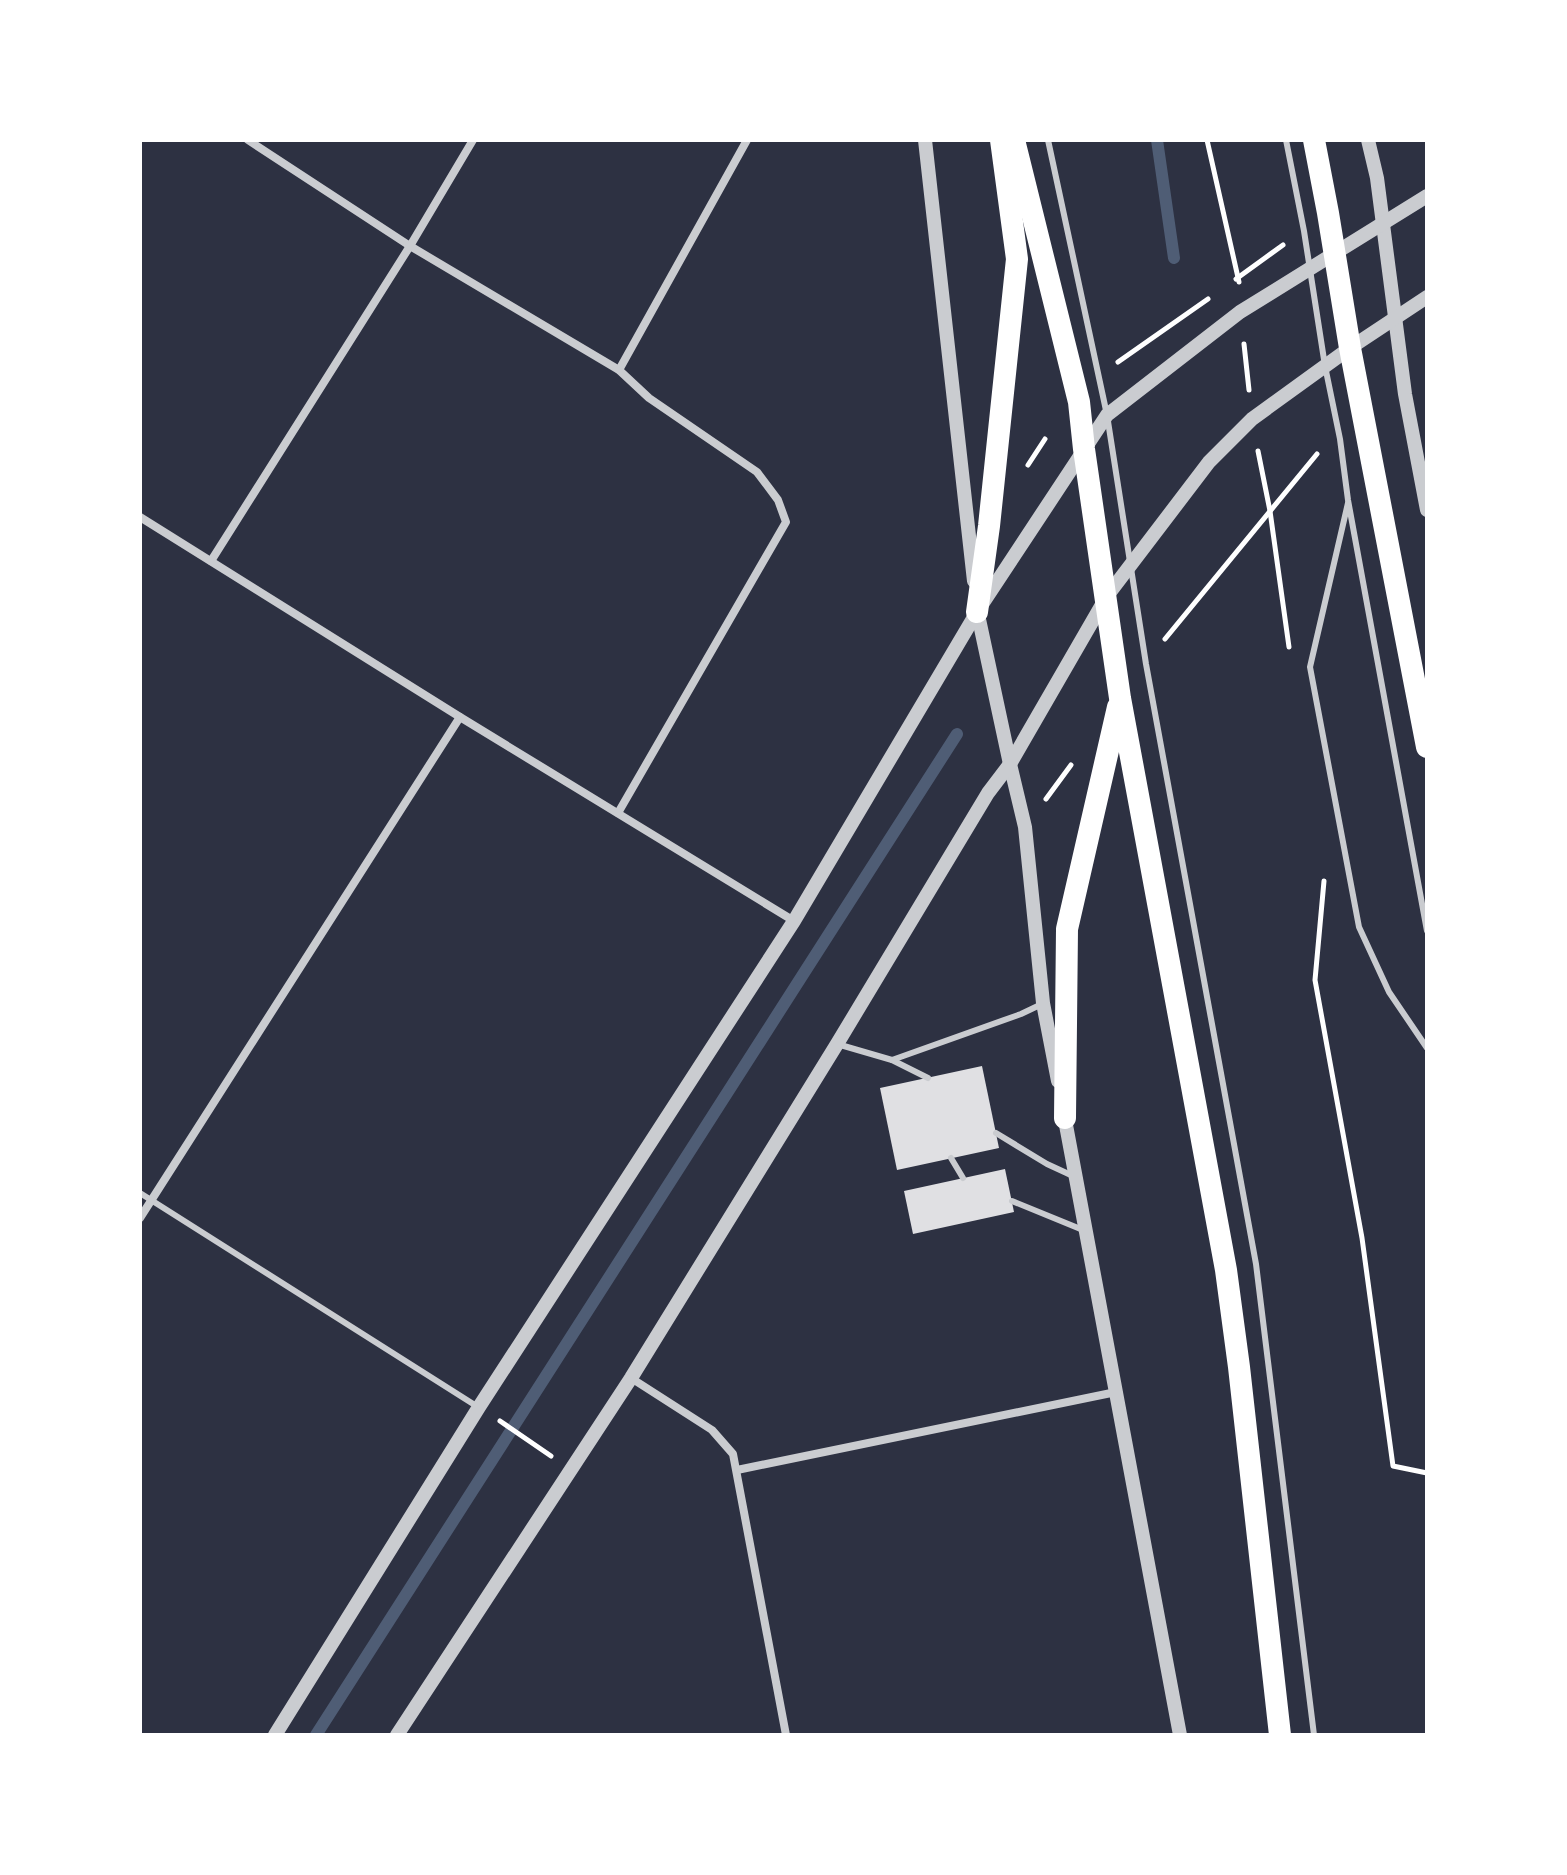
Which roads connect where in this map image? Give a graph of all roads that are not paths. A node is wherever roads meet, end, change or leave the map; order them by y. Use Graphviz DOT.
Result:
graph roads {
  1 [pos="248,140"];
  2 [pos="473,140"];
  3 [pos="747,140"];
  4 [pos="925,140"];
  5 [pos="1001,140"];
  6 [pos="1014,140"];
  7 [pos="1048,140"];
  8 [pos="1286,140"];
  9 [pos="1314,140"];
  10 [pos="1368,140"];
  11 [pos="1427,196"];
  12 [pos="1383,224"];
  13 [pos="410,246"];
  14 [pos="1334,254"];
  15 [pos="1309,270"];
  16 [pos="1427,297"];
  17 [pos="1395,318"];
  18 [pos="1350,348"];
  19 [pos="1325,366"];
  20 [pos="619,370"];
  21 [pos="1107,415"];
  22 [pos="1084,449"];
  23 [pos="1348,500"];
  24 [pos="1427,510"];
  25 [pos="142,521"];
  26 [pos="211,561"];
  27 [pos="1130,565"];
  28 [pos="1107,596"];
  29 [pos="977,612"];
  30 [pos="1120,698"];
  31 [pos="460,717"];
  32 [pos="1427,747"];
  33 [pos="1010,764"];
  34 [pos="618,813"];
  35 [pos="794,921"];
  36 [pos="1427,931"];
  37 [pos="1043,1003"];
  38 [pos="837,1044"];
  39 [pos="1427,1048"];
  40 [pos="892,1060"];
  41 [pos="928,1078"];
  42 [pos="1065,1118"];
  43 [pos="996,1133"];
  44 [pos="951,1158"];
  45 [pos="1076,1177"];
  46 [pos="963,1178"];
  47 [pos="140,1193"];
  48 [pos="151,1200"];
  49 [pos="1012,1201"];
  50 [pos="140,1218"];
  51 [pos="1086,1232"];
  52 [pos="631,1378"];
  53 [pos="1116,1392"];
  54 [pos="479,1407"];
  55 [pos="737,1470"];
  56 [pos="402,1733"];
  57 [pos="275,1735"];
  58 [pos="786,1735"];
  59 [pos="1180,1735"];
  60 [pos="1280,1735"];
  61 [pos="1314,1735"];
  1 -- 13 [label="street"];
  2 -- 13 [label="street"];
  3 -- 20 [label="street"];
  4 -- 29 [label="street"];
  5 -- 29 [label="highway"];
  6 -- 22 [label="highway"];
  7 -- 21 [label="lane"];
  8 -- 15 [label="lane"];
  9 -- 14 [label="highway"];
  10 -- 12 [label="street"];
  11 -- 12 [label="street"];
  12 -- 14 [label="street"];
  12 -- 17 [label="street"];
  13 -- 20 [label="street"];
  13 -- 26 [label="street"];
  14 -- 15 [label="street"];
  14 -- 18 [label="highway"];
  15 -- 19 [label="lane"];
  15 -- 21 [label="street"];
  16 -- 17 [label="street"];
  17 -- 18 [label="street"];
  17 -- 24 [label="street"];
  18 -- 19 [label="street"];
  18 -- 32 [label="highway"];
  19 -- 23 [label="lane"];
  19 -- 27 [label="street"];
  20 -- 34 [label="street"];
  21 -- 22 [label="street"];
  21 -- 27 [label="lane"];
  22 -- 28 [label="highway"];
  22 -- 29 [label="street"];
  23 -- 36 [label="lane"];
  23 -- 39 [label="lane"];
  25 -- 26 [label="street"];
  26 -- 31 [label="street"];
  27 -- 28 [label="street"];
  27 -- 61 [label="lane"];
  28 -- 30 [label="highway"];
  28 -- 33 [label="street"];
  29 -- 33 [label="street"];
  29 -- 35 [label="street"];
  30 -- 42 [label="highway"];
  30 -- 60 [label="highway"];
  31 -- 34 [label="street"];
  31 -- 48 [label="street"];
  33 -- 37 [label="street"];
  33 -- 38 [label="street"];
  34 -- 35 [label="street"];
  35 -- 54 [label="street"];
  37 -- 40 [label="lane"];
  37 -- 42 [label="street"];
  38 -- 40 [label="lane"];
  38 -- 52 [label="street"];
  40 -- 41 [label="lane"];
  42 -- 45 [label="street"];
  43 -- 45 [label="lane"];
  44 -- 46 [label="lane"];
  45 -- 51 [label="street"];
  47 -- 48 [label="lane"];
  48 -- 50 [label="street"];
  48 -- 54 [label="lane"];
  49 -- 51 [label="lane"];
  51 -- 53 [label="street"];
  52 -- 55 [label="street"];
  52 -- 56 [label="street"];
  53 -- 55 [label="street"];
  53 -- 59 [label="street"];
  54 -- 57 [label="street"];
  55 -- 58 [label="street"];
}
